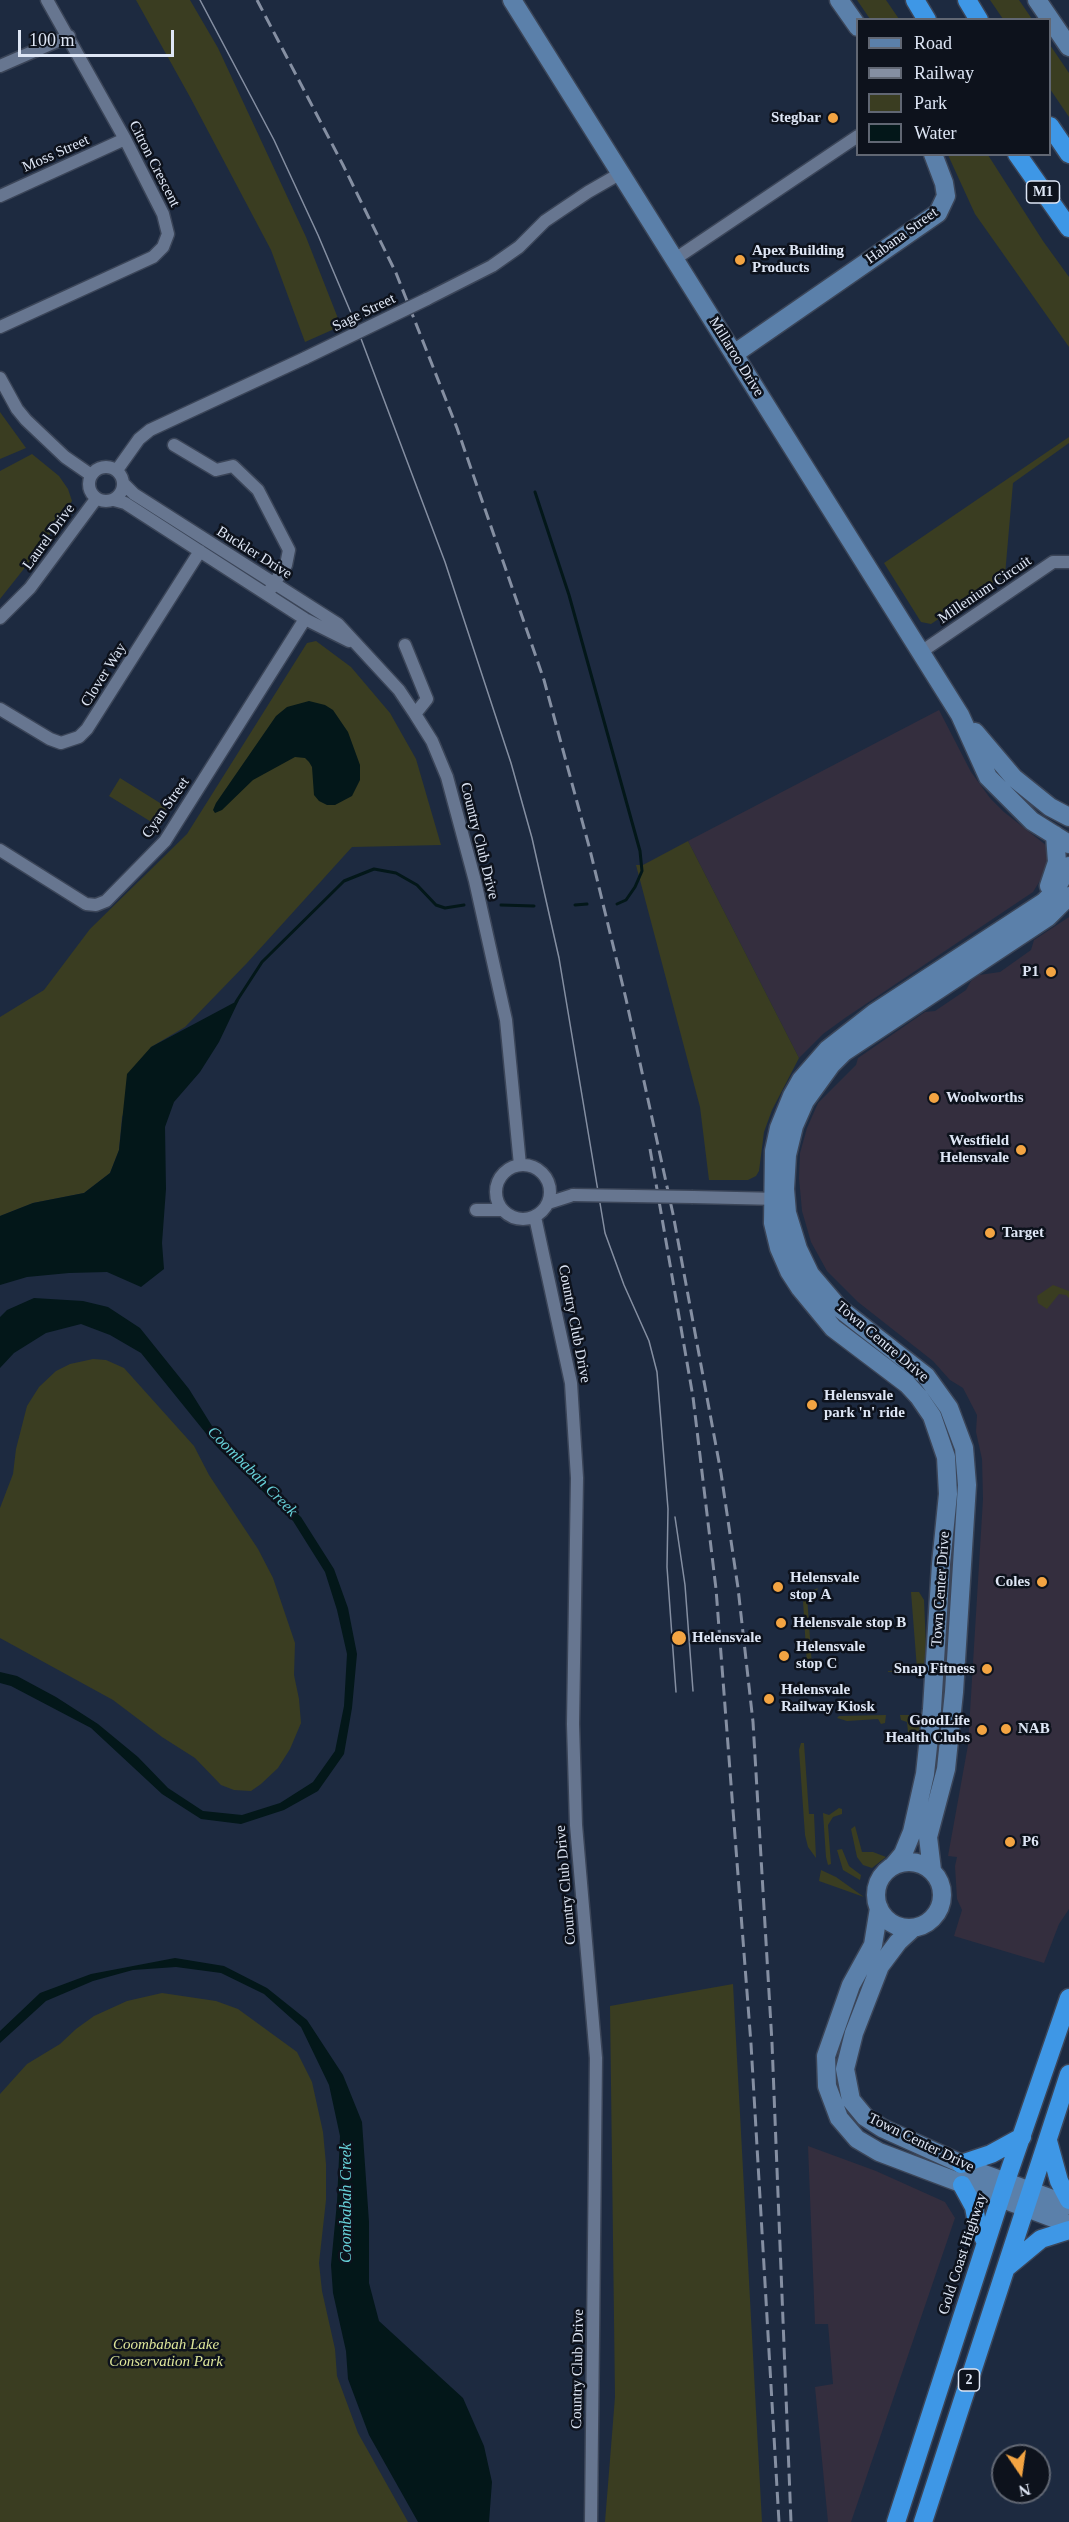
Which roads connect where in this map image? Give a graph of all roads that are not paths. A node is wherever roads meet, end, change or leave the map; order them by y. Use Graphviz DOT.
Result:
graph roads {
  1 [pos="47,0"];
  2 [pos="512,0"];
  3 [pos="839,0"];
  4 [pos="915,0"];
  5 [pos="967,0"];
  6 [pos="1037,0"];
  7 [pos="926,18"];
  8 [pos="978,18"];
  9 [pos="1049,18"];
  10 [pos="1051,21"];
  11 [pos="856,24"];
  12 [pos="69,36"];
  13 [pos="1069,47"];
  14 [pos="0,66"];
  15 [pos="1051,127"];
  16 [pos="856,137"];
  17 [pos="125,139"];
  18 [pos="1069,154"];
  19 [pos="934,156"];
  20 [pos="1018,156"];
  21 [pos="621,174"];
  22 [pos="0,196"];
  23 [pos="1069,228"];
  24 [pos="675,259"];
  25 [pos="0,327"];
  26 [pos="734,354"];
  27 [pos="0,378"];
  28 [pos="174,445"];
  29 [pos="117,470"];
  30 [pos="91,475"];
  31 [pos="124,484"];
  32 [pos="96,499"];
  33 [pos="114,500"];
  34 [pos="200,551"];
  35 [pos="1069,562"];
  36 [pos="271,589"];
  37 [pos="0,618"];
  38 [pos="305,619"];
  39 [pos="405,645"];
  40 [pos="921,652"];
  41 [pos="364,653"];
  42 [pos="0,709"];
  43 [pos="415,714"];
  44 [pos="960,715"];
  45 [pos="1069,817"];
  46 [pos="1062,840"];
  47 [pos="0,850"];
  48 [pos="1069,866"];
  49 [pos="1069,896"];
  50 [pos="1044,902"];
  51 [pos="1006,943"];
  52 [pos="967,953"];
  53 [pos="520,1165"];
  54 [pos="551,1190"];
  55 [pos="573,1195"];
  56 [pos="496,1198"];
  57 [pos="778,1199"];
  58 [pos="548,1203"];
  59 [pos="502,1210"];
  60 [pos="535,1217"];
  61 [pos="518,1220"];
  62 [pos="543,1248"];
  63 [pos="933,1416"];
  64 [pos="961,1568"];
  65 [pos="934,1692"];
  66 [pos="954,1692"];
  67 [pos="894,1866"];
  68 [pos="932,1870"];
  69 [pos="879,1908"];
  70 [pos="911,1930"];
  71 [pos="1069,1998"];
  72 [pos="1069,2074"];
  73 [pos="1022,2137"];
  74 [pos="1048,2140"];
  75 [pos="961,2164"];
  76 [pos="962,2185"];
  77 [pos="1003,2190"];
  78 [pos="1031,2190"];
  79 [pos="1069,2200"];
  80 [pos="1069,2205"];
  81 [pos="1026,2208"];
  82 [pos="1069,2224"];
  83 [pos="1069,2230"];
  84 [pos="986,2242"];
  85 [pos="1006,2268"];
  86 [pos="591,2522"];
  87 [pos="896,2522"];
  88 [pos="923,2522"];
  1 -- 12 [label="street, Citron Crescent"];
  2 -- 21 [label="street, Millaroo Drive"];
  3 -- 11 [label="street"];
  4 -- 7 [label="highway"];
  5 -- 8 [label="highway"];
  6 -- 9 [label="street"];
  10 -- 13 [label="street"];
  12 -- 14 [label="street"];
  12 -- 17 [label="street, Citron Crescent"];
  15 -- 18 [label="highway"];
  16 -- 24 [label="street"];
  17 -- 22 [label="street, Moss Street"];
  17 -- 25 [label="street, Citron Crescent"];
  19 -- 26 [label="street, Habana Street"];
  20 -- 23 [label="highway, M1"];
  21 -- 24 [label="street, Millaroo Drive"];
  21 -- 29 [label="street, Sage Street, bridge"];
  24 -- 26 [label="street, Millaroo Drive"];
  26 -- 40 [label="street, Millaroo Drive"];
  27 -- 30 [label="street"];
  28 -- 36 [label="street"];
  29 -- 30 [label="street"];
  29 -- 31 [label="street"];
  30 -- 32 [label="street"];
  31 -- 33 [label="street"];
  31 -- 36 [label="street, Buckler Drive"];
  32 -- 33 [label="street"];
  32 -- 37 [label="street, Laurel Drive"];
  33 -- 34 [label="street, Buckler Drive"];
  34 -- 36 [label="street, Buckler Drive"];
  34 -- 42 [label="street, Clover Way"];
  35 -- 40 [label="street, Millenium Circuit"];
  36 -- 38 [label="street, Buckler Drive"];
  36 -- 41 [label="street, Buckler Drive"];
  38 -- 41 [label="street, Buckler Drive"];
  38 -- 47 [label="street, Cyan Street"];
  39 -- 43 [label="street"];
  40 -- 44 [label="street, Millaroo Drive"];
  41 -- 43 [label="street, Buckler Drive"];
  43 -- 53 [label="street, Country Club Drive"];
  44 -- 45 [label="street, Millaroo Drive"];
  44 -- 46 [label="street, Millaroo Drive"];
  46 -- 50 [label="street"];
  48 -- 50 [label="street, Town Centre Drive"];
  49 -- 51 [label="street, Town Centre Drive"];
  50 -- 52 [label="street, Town Centre Drive"];
  51 -- 52 [label="street"];
  51 -- 57 [label="street, Town Centre Drive"];
  52 -- 57 [label="street, Town Centre Drive"];
  53 -- 54 [label="street"];
  53 -- 56 [label="street"];
  54 -- 55 [label="street"];
  54 -- 58 [label="street"];
  55 -- 57 [label="street, bridge"];
  55 -- 58 [label="street"];
  56 -- 59 [label="street"];
  56 -- 59 [label="street"];
  57 -- 63 [label="street, Town Centre Drive"];
  57 -- 64 [label="street, Town Centre Drive"];
  58 -- 60 [label="street"];
  59 -- 61 [label="street, Country Club Drive"];
  60 -- 61 [label="street"];
  60 -- 62 [label="street, Country Club Drive"];
  61 -- 62 [label="street, Country Club Drive"];
  62 -- 86 [label="street, Country Club Drive"];
  63 -- 65 [label="street, Town Center Drive"];
  64 -- 66 [label="street, Town Center Drive"];
  65 -- 66 [label="street"];
  65 -- 67 [label="street, Town Center Drive"];
  66 -- 68 [label="street, Town Center Drive"];
  67 -- 68 [label="street"];
  67 -- 69 [label="street"];
  68 -- 70 [label="street"];
  69 -- 70 [label="street"];
  69 -- 76 [label="street, Town Center Drive"];
  70 -- 75 [label="street, Town Center Drive"];
  71 -- 73 [label="highway, Gold Coast Highway / 2"];
  72 -- 74 [label="highway, 2"];
  73 -- 75 [label="highway"];
  73 -- 77 [label="highway, Gold Coast Highway / 2"];
  74 -- 78 [label="highway, 2"];
  74 -- 79 [label="highway"];
  75 -- 77 [label="street, Town Center Drive"];
  76 -- 77 [label="street, Town Center Drive"];
  76 -- 84 [label="highway"];
  77 -- 78 [label="street"];
  77 -- 81 [label="street, Town Center Drive"];
  77 -- 84 [label="highway, Gold Coast Highway / 2"];
  78 -- 80 [label="street"];
  78 -- 81 [label="highway, 2"];
  81 -- 82 [label="street, Town Center Drive"];
  81 -- 85 [label="highway, 2"];
  83 -- 85 [label="highway"];
  84 -- 87 [label="highway, Gold Coast Highway / 2"];
  85 -- 88 [label="highway, 2"];
}
